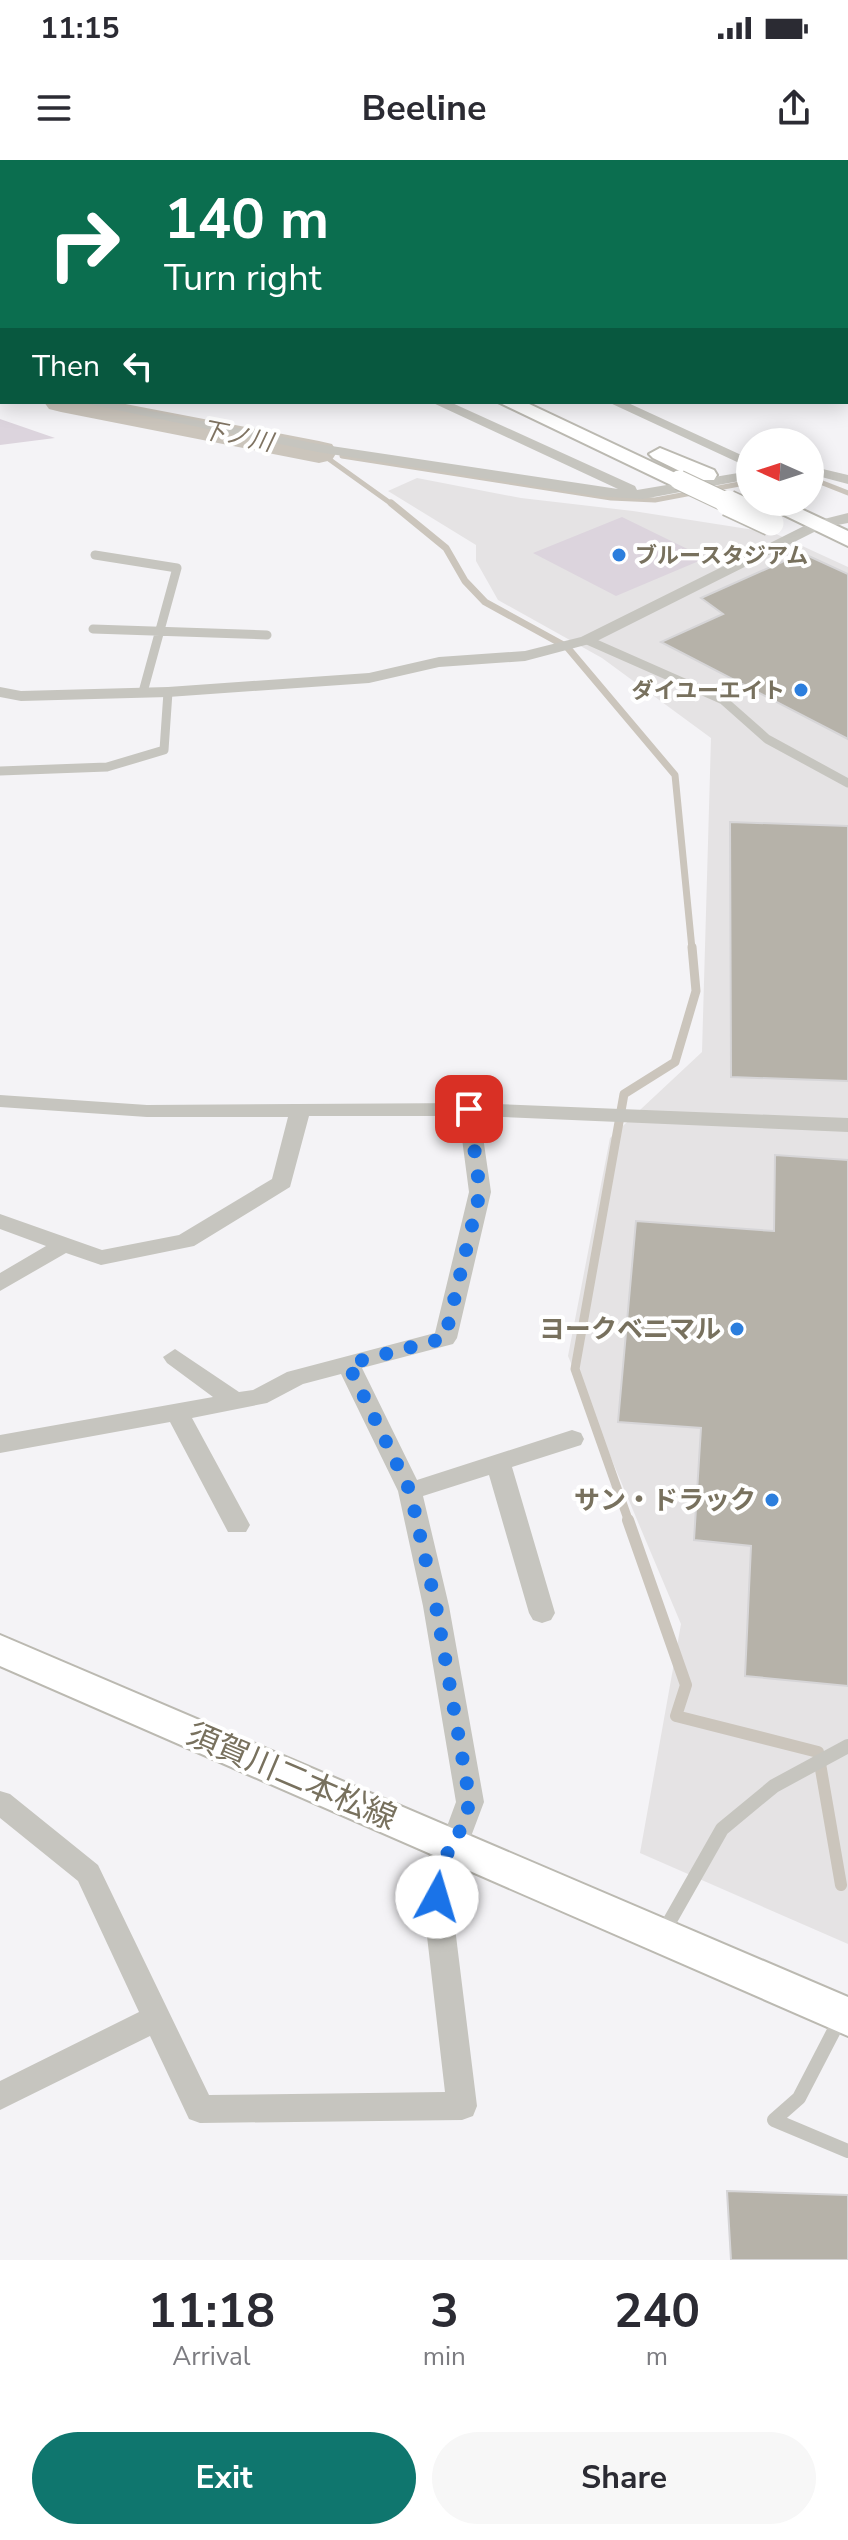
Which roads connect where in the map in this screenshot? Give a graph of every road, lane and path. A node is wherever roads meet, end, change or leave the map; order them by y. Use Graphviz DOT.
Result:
graph roads {
  1 [pos="95,404"];
  2 [pos="442,404"];
  3 [pos="512,404"];
  4 [pos="548,404"];
  5 [pos="619,404"];
  6 [pos="736,458"];
  7 [pos="824,474"];
  8 [pos="736,478"];
  9 [pos="848,480"];
  10 [pos="736,488"];
  11 [pos="643,495"];
  12 [pos="736,501"];
  13 [pos="776,516"];
  14 [pos="848,518"];
  15 [pos="794,524"];
  16 [pos="817,525"];
  17 [pos="848,539"];
  18 [pos="95,555"];
  19 [pos="848,559"];
  20 [pos="93,629"];
  21 [pos="157,634"];
  22 [pos="267,635"];
  23 [pos="587,640"];
  24 [pos="0,692"];
  25 [pos="143,692"];
  26 [pos="168,692"];
  27 [pos="848,770"];
  28 [pos="0,771"];
  29 [pos="835,776"];
  30 [pos="848,783"];
  31 [pos="0,1101"];
  32 [pos="469,1109"];
  33 [pos="300,1110"];
  34 [pos="848,1125"];
  35 [pos="0,1221"];
  36 [pos="64,1245"];
  37 [pos="0,1283"];
  38 [pos="175,1357"];
  39 [pos="348,1364"];
  40 [pos="236,1402"];
  41 [pos="177,1413"];
  42 [pos="572,1439"];
  43 [pos="0,1444"];
  44 [pos="498,1463"];
  45 [pos="410,1491"];
  46 [pos="237,1525"];
  47 [pos="542,1613"];
  48 [pos="0,1650"];
  49 [pos="848,1746"];
  50 [pos="0,1802"];
  51 [pos="454,1847"];
  52 [pos="660,1936"];
  53 [pos="845,2016"];
  54 [pos="157,2018"];
  55 [pos="0,2096"];
  56 [pos="848,2151"];
  1 -- 11 [label="street"];
  2 -- 11 [label="street"];
  3 -- 12 [label="street, bridge"];
  4 -- 10 [label="street"];
  5 -- 6 [label="street"];
  7 -- 9 [label="street"];
  8 -- 11 [label="street"];
  13 -- 15 [label="street"];
  14 -- 16 [label="street"];
  15 -- 16 [label="street"];
  15 -- 19 [label="street"];
  15 -- 23 [label="street"];
  16 -- 17 [label="street"];
  18 -- 21 [label="lane"];
  20 -- 21 [label="lane"];
  21 -- 22 [label="lane"];
  21 -- 25 [label="lane"];
  23 -- 26 [label="street"];
  23 -- 29 [label="lane"];
  24 -- 25 [label="street"];
  25 -- 26 [label="street"];
  26 -- 28 [label="lane"];
  27 -- 29 [label="lane"];
  29 -- 30 [label="lane"];
  31 -- 33 [label="street"];
  32 -- 33 [label="street"];
  32 -- 34 [label="street"];
  32 -- 39 [label="street"];
  33 -- 36 [label="street"];
  35 -- 36 [label="street"];
  36 -- 37 [label="street"];
  38 -- 40 [label="street"];
  39 -- 40 [label="street"];
  39 -- 45 [label="street"];
  40 -- 41 [label="street"];
  41 -- 43 [label="street"];
  41 -- 46 [label="street"];
  42 -- 44 [label="street"];
  44 -- 45 [label="street"];
  44 -- 47 [label="street"];
  45 -- 51 [label="street"];
  48 -- 51 [label="street, 須賀川二本松線"];
  49 -- 52 [label="lane"];
  50 -- 54 [label="street"];
  51 -- 52 [label="street, 須賀川二本松線"];
  51 -- 54 [label="street"];
  52 -- 53 [label="street, 須賀川二本松線"];
  53 -- 56 [label="lane"];
  54 -- 55 [label="street"];
}
